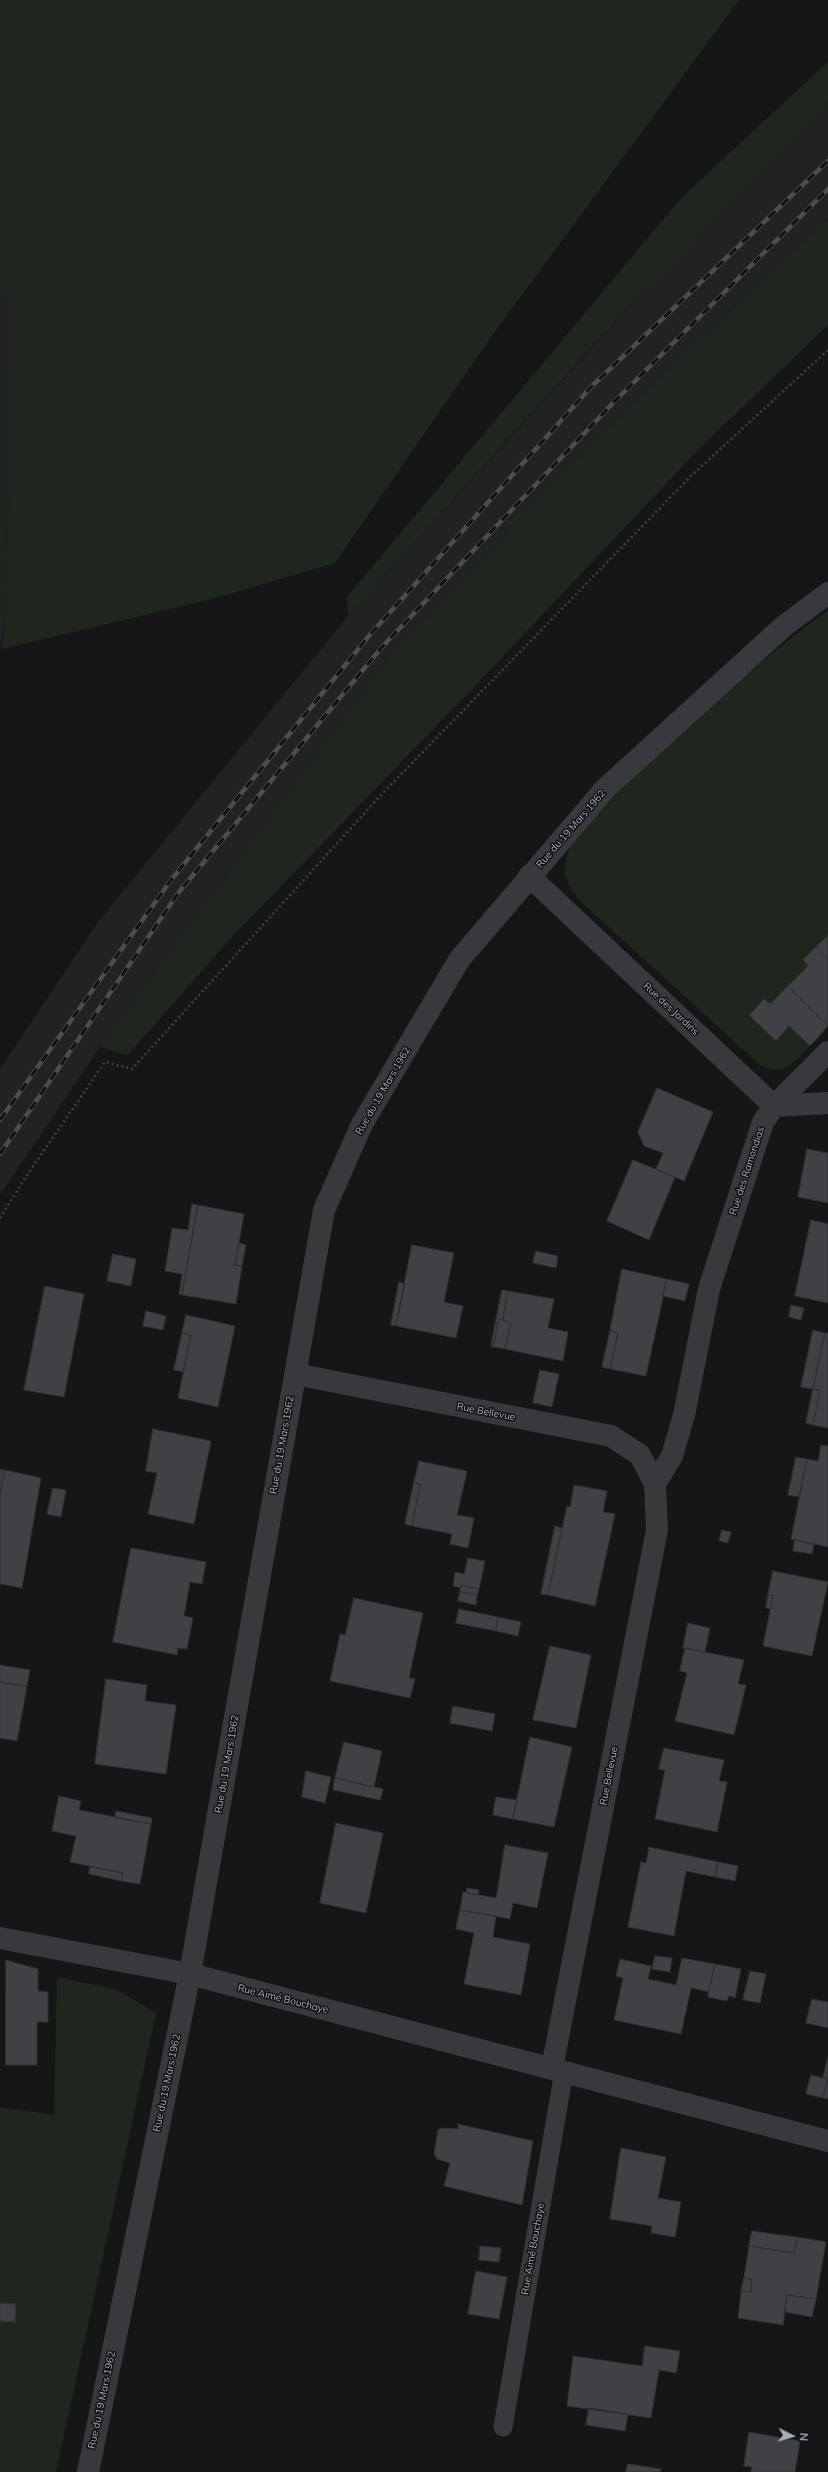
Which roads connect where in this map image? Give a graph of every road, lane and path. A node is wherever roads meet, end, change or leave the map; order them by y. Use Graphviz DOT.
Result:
graph roads {
  1 [pos="828,350"];
  2 [pos="828,593"];
  3 [pos="529,876"];
  4 [pos="828,1052"];
  5 [pos="828,1103"];
  6 [pos="774,1106"];
  7 [pos="0,1218"];
  8 [pos="295,1374"];
  9 [pos="655,1484"];
  10 [pos="0,1938"];
  11 [pos="190,1974"];
  12 [pos="558,2069"];
  13 [pos="828,2141"];
  14 [pos="503,2428"];
  15 [pos="88,2472"];
  1 -- 7 [label="path"];
  2 -- 3 [label="street, Rue du 19 Mars 1962"];
  3 -- 6 [label="street, Rue des Jardins"];
  3 -- 8 [label="street, Rue du 19 Mars 1962"];
  4 -- 6 [label="street, Rue des Ramondias"];
  5 -- 6 [label="street"];
  6 -- 9 [label="street, Rue des Ramondias"];
  8 -- 9 [label="street, Rue Bellevue"];
  8 -- 11 [label="street, Rue du 19 Mars 1962"];
  9 -- 12 [label="street, Rue Bellevue"];
  10 -- 11 [label="street, Rue Aimé Bouchaye"];
  11 -- 12 [label="street, Rue Aimé Bouchaye"];
  11 -- 15 [label="street, Rue du 19 Mars 1962"];
  12 -- 13 [label="street, Rue Aimé Bouchaye"];
  12 -- 14 [label="lane, Rue Aimé Bouchaye"];
}
